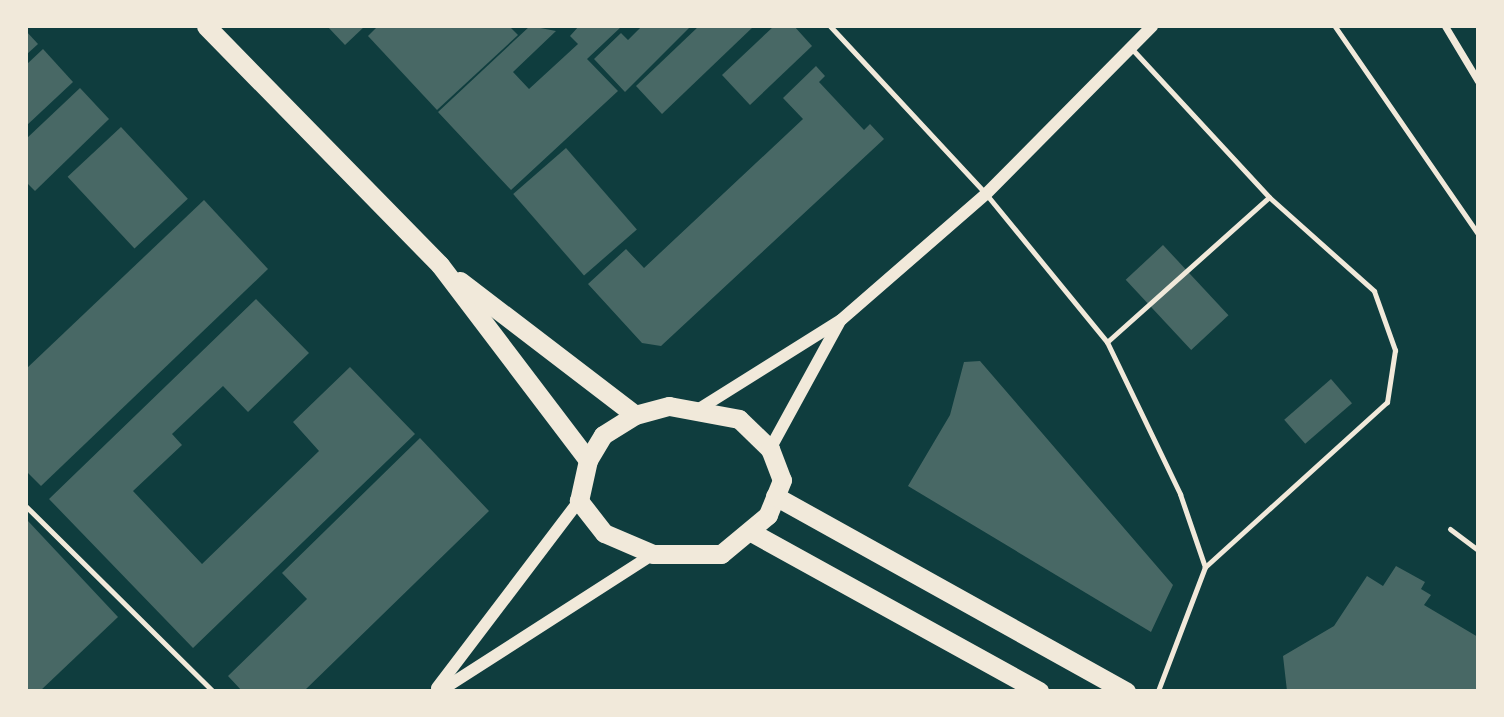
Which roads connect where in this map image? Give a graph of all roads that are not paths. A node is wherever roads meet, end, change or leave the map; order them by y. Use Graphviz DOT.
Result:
graph roads {
  1 [pos="206,26"];
  2 [pos="830,26"];
  3 [pos="1152,26"];
  4 [pos="1445,26"];
  5 [pos="1130,47"];
  6 [pos="1478,81"];
  7 [pos="986,194"];
  8 [pos="1269,197"];
  9 [pos="440,265"];
  10 [pos="841,320"];
  11 [pos="1107,342"];
  12 [pos="699,410"];
  13 [pos="635,415"];
  14 [pos="770,449"];
  15 [pos="588,460"];
  16 [pos="775,496"];
  17 [pos="579,501"];
  18 [pos="1450,529"];
  19 [pos="751,533"];
  20 [pos="1478,550"];
  21 [pos="653,554"];
  22 [pos="1205,567"];
  23 [pos="437,691"];
  24 [pos="1039,691"];
  25 [pos="1126,691"];
  26 [pos="1158,691"];
  1 -- 9 [label="highway"];
  2 -- 7 [label="lane"];
  3 -- 5 [label="street"];
  4 -- 6 [label="street"];
  5 -- 7 [label="street"];
  5 -- 8 [label="lane"];
  7 -- 10 [label="street"];
  7 -- 11 [label="lane"];
  8 -- 11 [label="lane"];
  8 -- 22 [label="lane"];
  9 -- 13 [label="highway"];
  9 -- 15 [label="highway"];
  10 -- 12 [label="street"];
  10 -- 14 [label="street"];
  11 -- 22 [label="lane"];
  12 -- 13 [label="highway"];
  12 -- 14 [label="highway"];
  13 -- 15 [label="highway"];
  14 -- 16 [label="highway"];
  15 -- 17 [label="highway"];
  16 -- 19 [label="highway"];
  16 -- 25 [label="highway"];
  17 -- 21 [label="highway"];
  17 -- 23 [label="street"];
  18 -- 20 [label="lane"];
  19 -- 21 [label="highway"];
  19 -- 24 [label="highway"];
  21 -- 23 [label="street"];
  22 -- 26 [label="lane"];
}
